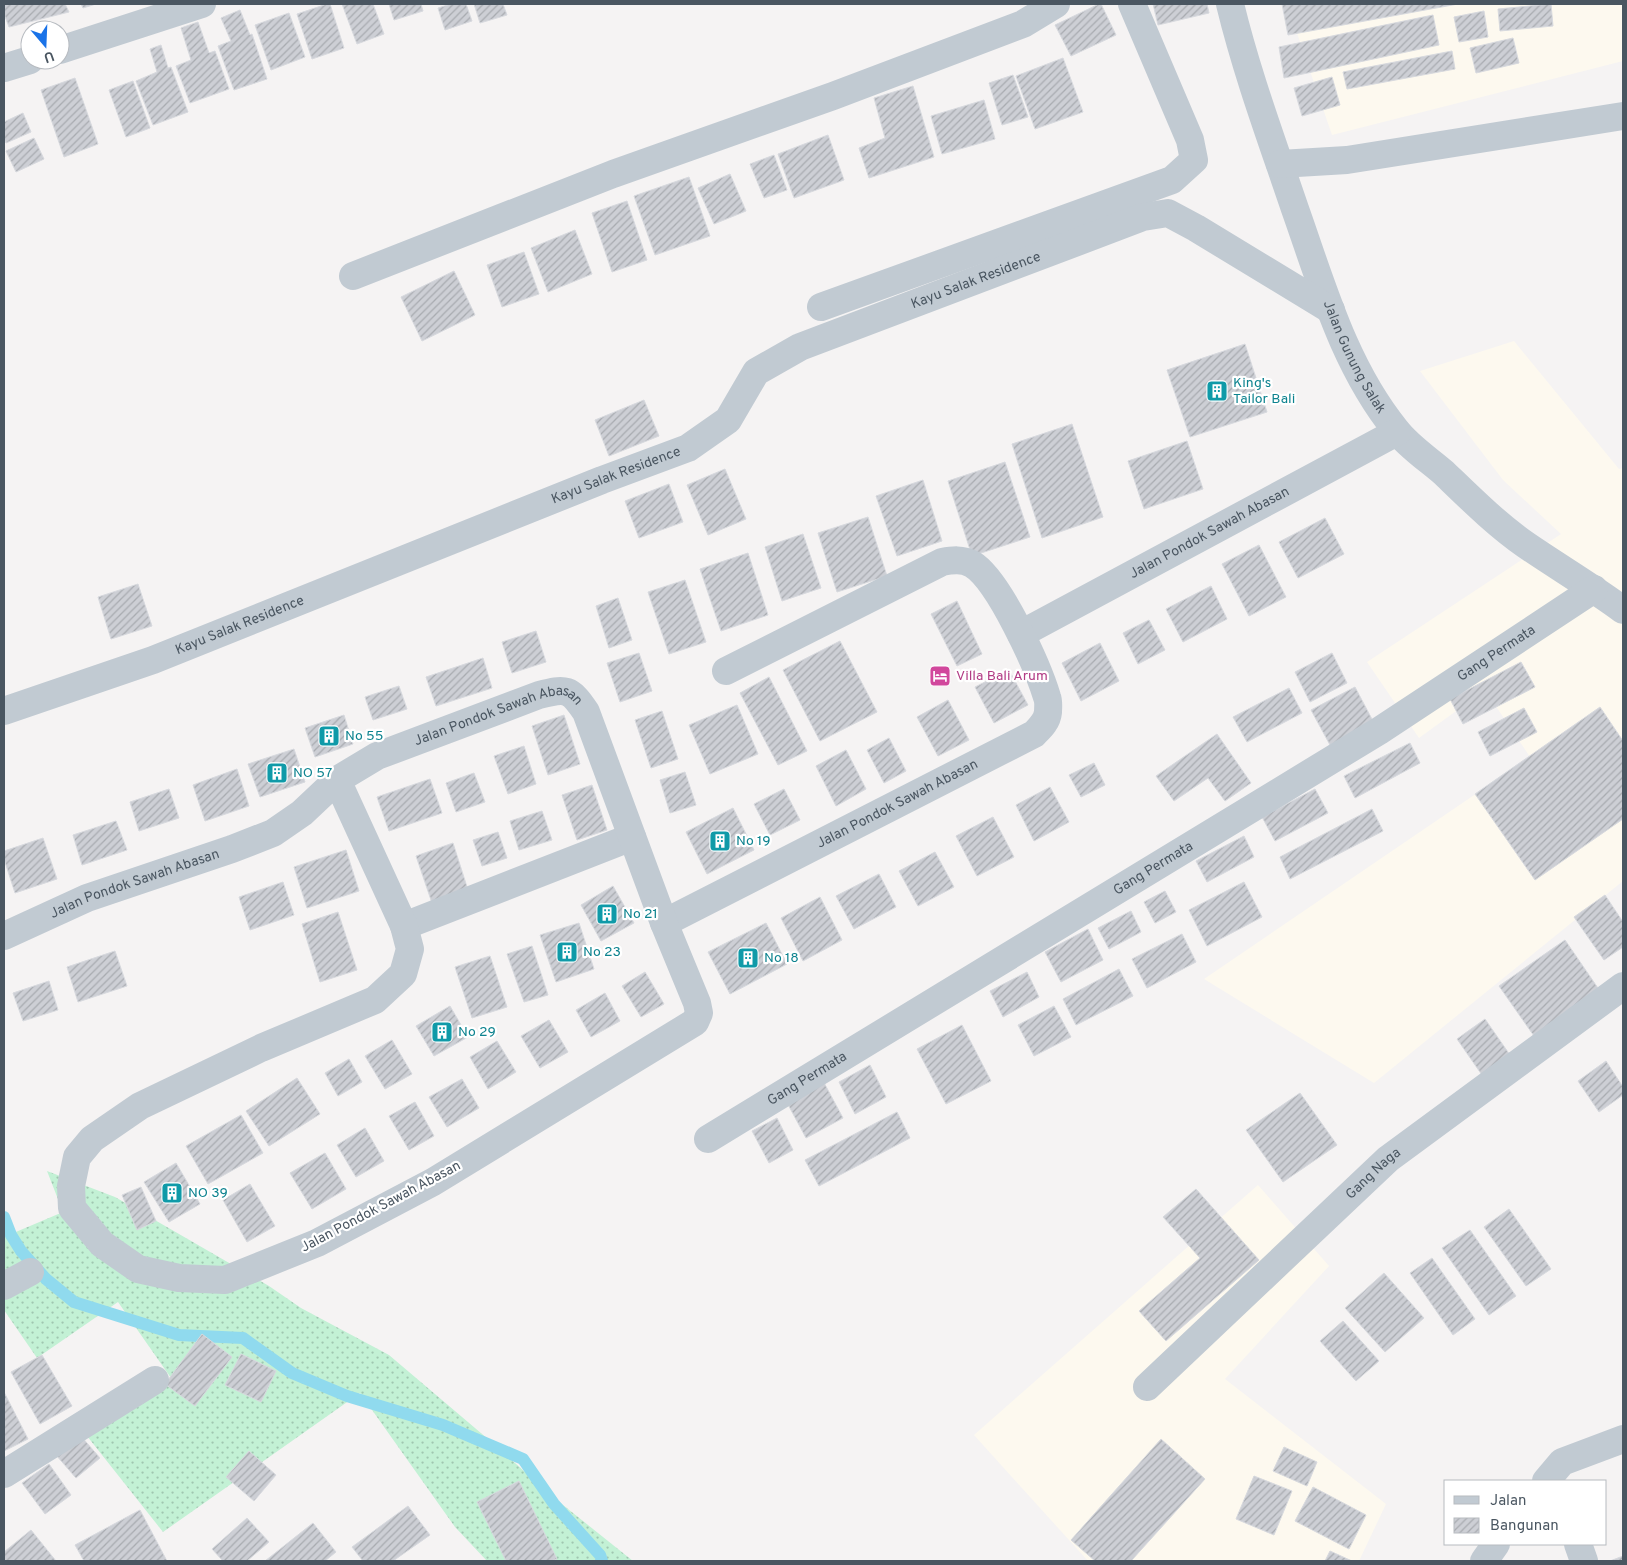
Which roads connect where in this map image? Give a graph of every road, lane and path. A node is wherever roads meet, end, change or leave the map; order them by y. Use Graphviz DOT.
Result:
graph roads {
  1 [pos="202,4"];
  2 [pos="1056,4"];
  3 [pos="1132,4"];
  4 [pos="1230,4"];
  5 [pos="70,47"];
  6 [pos="20,63"];
  7 [pos="4,68"];
  8 [pos="1623,116"];
  9 [pos="1280,164"];
  10 [pos="353,276"];
  11 [pos="821,307"];
  12 [pos="1331,310"];
  13 [pos="1397,432"];
  14 [pos="1594,589"];
  15 [pos="1623,610"];
  16 [pos="1022,634"];
  17 [pos="726,671"];
  18 [pos="4,711"];
  19 [pos="337,780"];
  20 [pos="632,837"];
  21 [pos="664,923"];
  22 [pos="404,926"];
  23 [pos="4,936"];
  24 [pos="1623,986"];
  25 [pos="708,1139"];
  26 [pos="30,1272"];
  27 [pos="4,1286"];
  28 [pos="155,1380"];
  29 [pos="1147,1387"];
  30 [pos="1623,1439"];
  31 [pos="4,1474"];
  32 [pos="1558,1475"];
  33 [pos="1495,1545"];
  34 [pos="1578,1545"];
  35 [pos="1484,1561"];
  36 [pos="1584,1561"];
  1 -- 5 [label="street"];
  2 -- 10 [label="street"];
  3 -- 11 [label="street"];
  4 -- 9 [label="street, Jalan Gunung Salak"];
  6 -- 7 [label="street"];
  8 -- 9 [label="street"];
  9 -- 12 [label="street, Jalan Gunung Salak"];
  12 -- 13 [label="street, Jalan Gunung Salak"];
  12 -- 18 [label="street, Kayu Salak Residence"];
  13 -- 14 [label="street, Jalan Gunung Salak"];
  13 -- 16 [label="street, Jalan Pondok Sawah Abasan"];
  14 -- 15 [label="street, Jalan Gunung Salak"];
  14 -- 25 [label="street, Gang Permata"];
  16 -- 17 [label="street, Jalan Pondok Sawah Abasan"];
  16 -- 21 [label="street, Jalan Pondok Sawah Abasan"];
  19 -- 20 [label="street, Jalan Pondok Sawah Abasan"];
  19 -- 22 [label="street, Jalan Pondok Sawah Abasan"];
  19 -- 23 [label="street, Jalan Pondok Sawah Abasan"];
  20 -- 21 [label="street, Jalan Pondok Sawah Abasan"];
  20 -- 22 [label="street"];
  21 -- 22 [label="street, Jalan Pondok Sawah Abasan"];
  24 -- 29 [label="street, Gang Naga"];
  26 -- 27 [label="street"];
  28 -- 31 [label="street"];
  30 -- 32 [label="street"];
  33 -- 35 [label="street"];
  34 -- 36 [label="street"];
}
